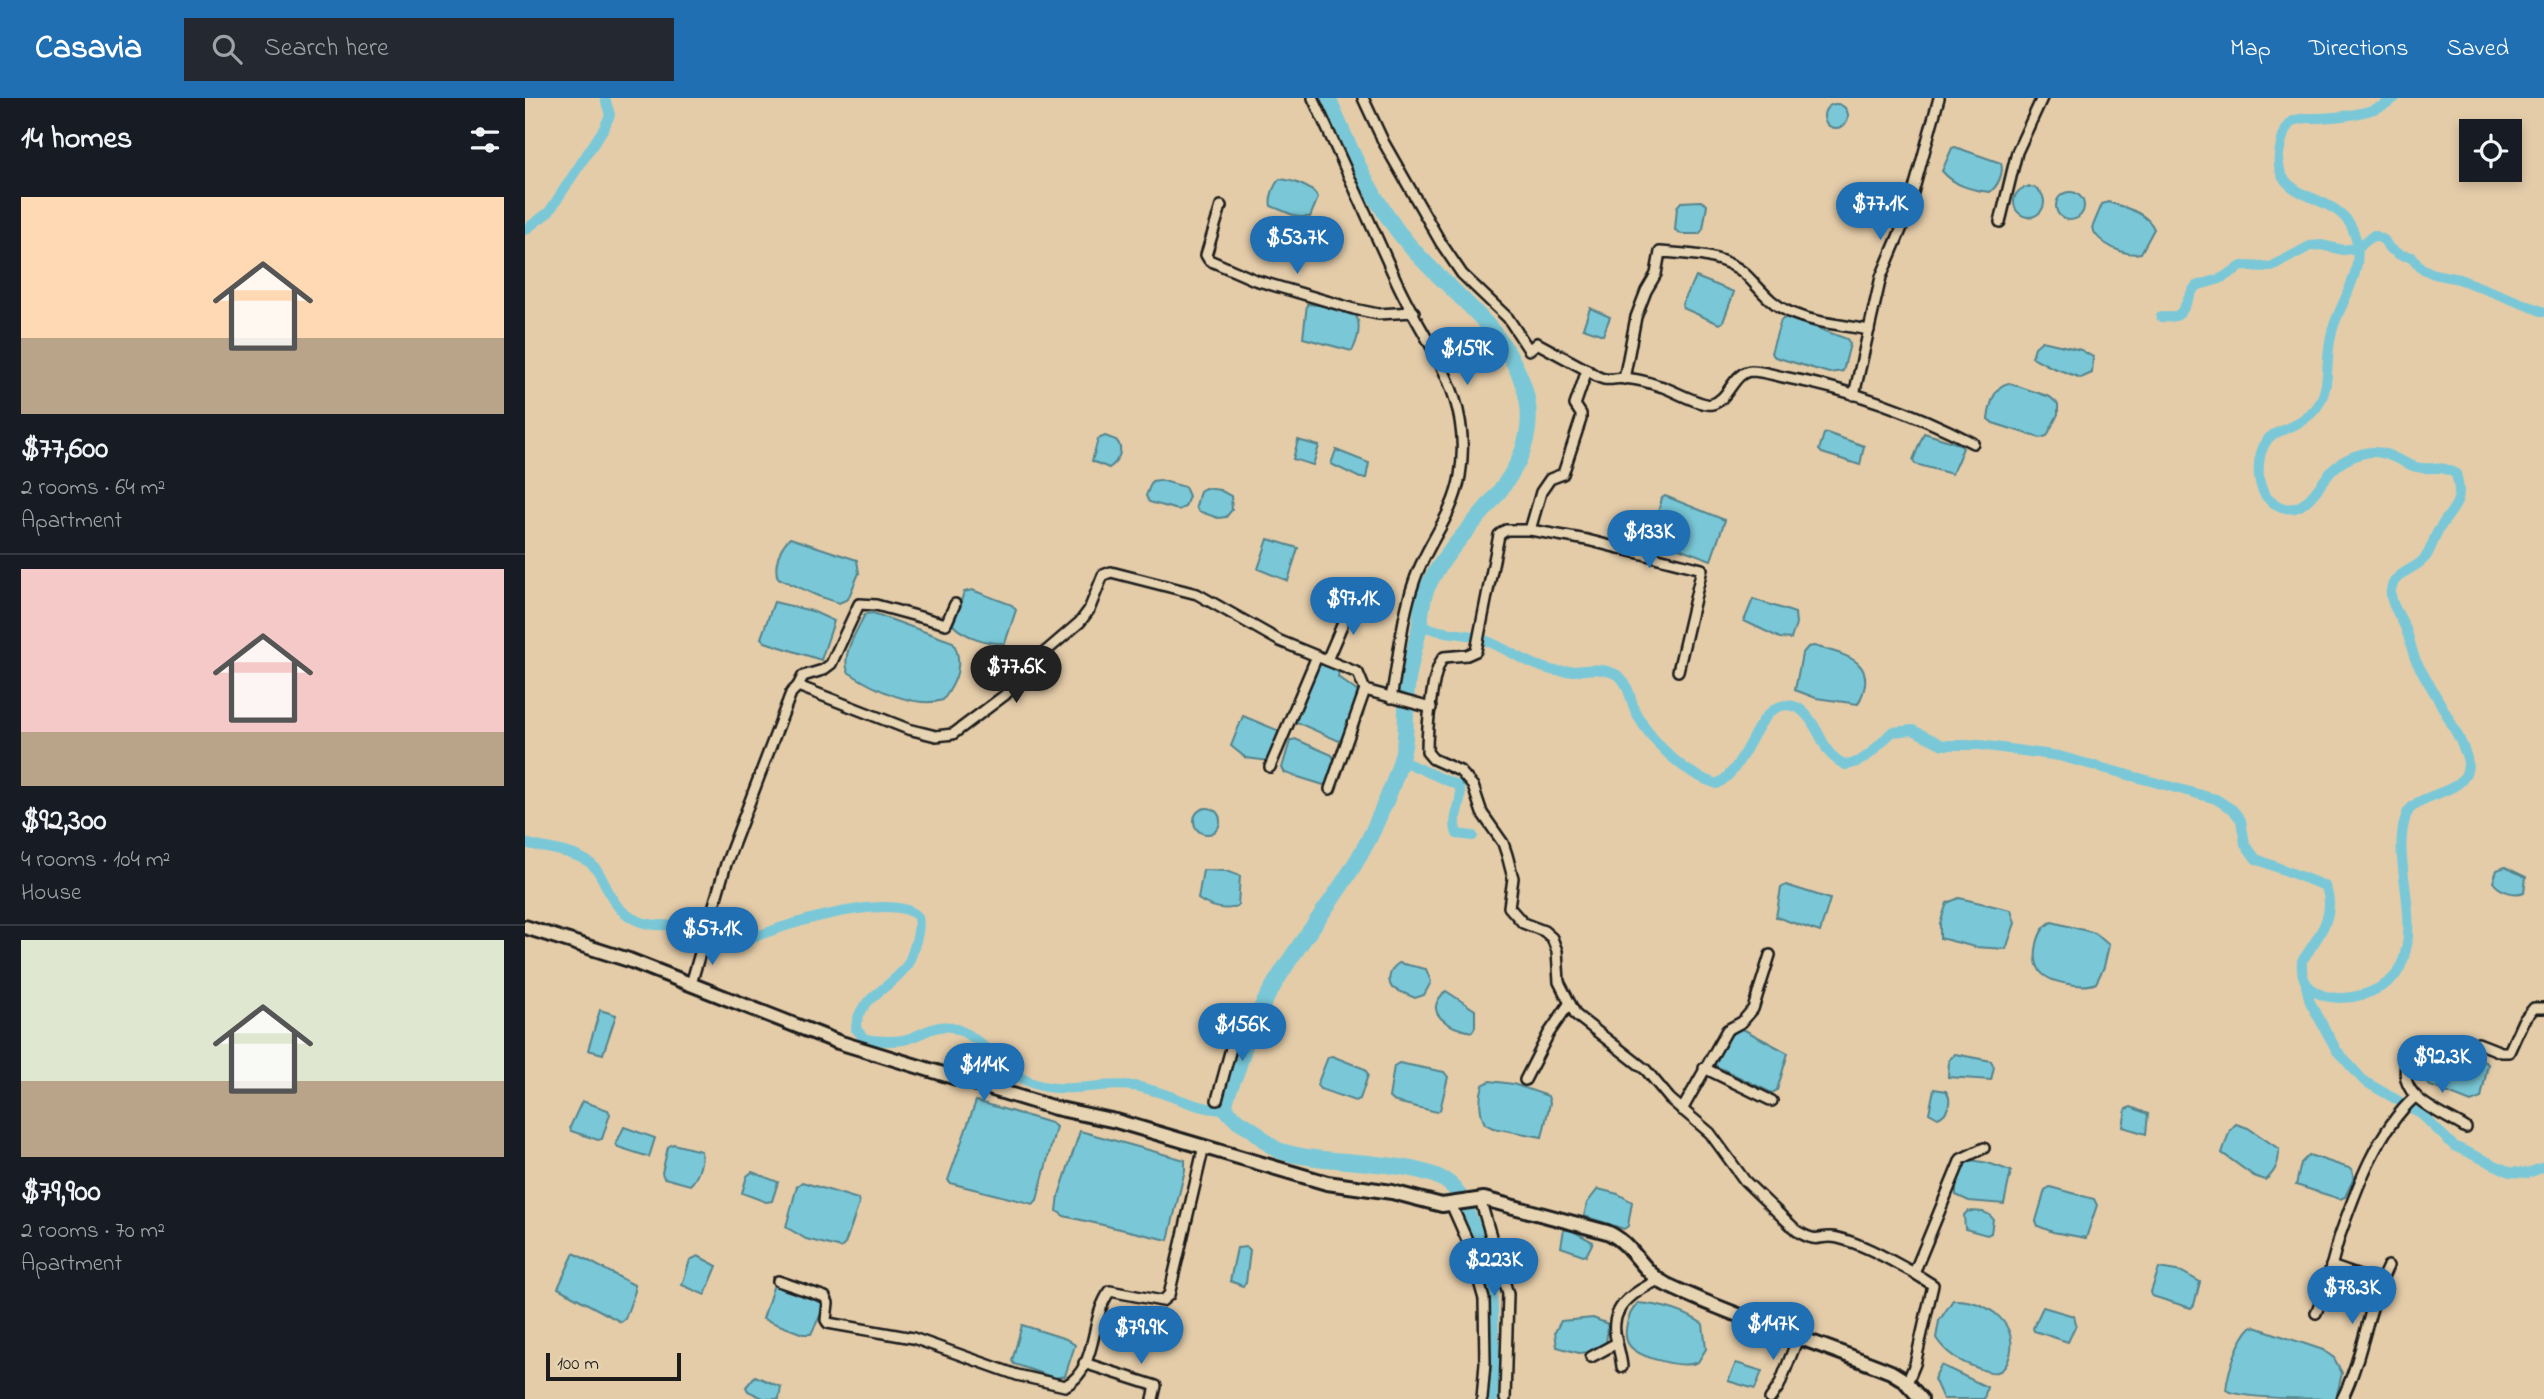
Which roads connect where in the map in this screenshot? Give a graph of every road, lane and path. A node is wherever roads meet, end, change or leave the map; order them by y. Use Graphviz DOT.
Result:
graph roads {
  1 [pos="1313,98"];
  2 [pos="1363,98"];
  3 [pos="1940,98"];
  4 [pos="2042,98"];
  5 [pos="1221,206"];
  6 [pos="2000,222"];
  7 [pos="1413,312"];
  8 [pos="1869,330"];
  9 [pos="1587,370"];
  10 [pos="1624,379"];
  11 [pos="1854,395"];
  12 [pos="1973,443"];
  13 [pos="1530,530"];
  14 [pos="1352,602"];
  15 [pos="955,604"];
  16 [pos="1317,656"];
  17 [pos="1327,660"];
  18 [pos="1678,671"];
  19 [pos="797,686"];
  20 [pos="1365,690"];
  21 [pos="1396,699"];
  22 [pos="1431,708"];
  23 [pos="1270,767"];
  24 [pos="1330,789"];
  25 [pos="525,927"];
  26 [pos="1770,955"];
  27 [pos="691,984"];
  28 [pos="1569,1004"];
  29 [pos="2544,1008"];
  30 [pos="1231,1032"];
  31 [pos="2477,1043"];
  32 [pos="2406,1065"];
  33 [pos="1704,1068"];
  34 [pos="1525,1080"];
  35 [pos="2414,1098"];
  36 [pos="1217,1100"];
  37 [pos="1772,1101"];
  38 [pos="1682,1110"];
  39 [pos="2466,1128"];
  40 [pos="1205,1146"];
  41 [pos="1984,1148"];
  42 [pos="1478,1199"];
  43 [pos="1453,1204"];
  44 [pos="2331,1266"];
  45 [pos="2388,1266"];
  46 [pos="1914,1273"];
  47 [pos="1659,1280"];
  48 [pos="778,1281"];
  49 [pos="2380,1283"];
  50 [pos="2316,1313"];
  51 [pos="1798,1338"];
  52 [pos="1617,1343"];
  53 [pos="1591,1357"];
  54 [pos="1084,1363"];
  55 [pos="1622,1367"];
  56 [pos="1907,1383"];
  57 [pos="1153,1399"];
  58 [pos="1482,1399"];
  59 [pos="1505,1399"];
  60 [pos="1770,1399"];
  61 [pos="1921,1399"];
  62 [pos="2342,1399"];
  1 -- 7 [label="street"];
  2 -- 9 [label="street"];
  3 -- 8 [label="street"];
  4 -- 6 [label="street"];
  5 -- 7 [label="street"];
  7 -- 21 [label="street"];
  8 -- 10 [label="street"];
  8 -- 11 [label="street"];
  9 -- 10 [label="street"];
  9 -- 13 [label="street"];
  10 -- 11 [label="street"];
  11 -- 12 [label="street"];
  13 -- 18 [label="street"];
  13 -- 22 [label="street"];
  14 -- 17 [label="street"];
  15 -- 19 [label="street"];
  16 -- 17 [label="street"];
  16 -- 19 [label="street"];
  16 -- 23 [label="street"];
  17 -- 20 [label="street"];
  19 -- 27 [label="street"];
  20 -- 21 [label="street"];
  20 -- 24 [label="street"];
  21 -- 22 [label="street"];
  22 -- 28 [label="street"];
  25 -- 27 [label="street"];
  26 -- 33 [label="street"];
  27 -- 40 [label="street"];
  28 -- 34 [label="street"];
  28 -- 38 [label="street"];
  29 -- 31 [label="street"];
  30 -- 36 [label="street"];
  32 -- 35 [label="street"];
  33 -- 37 [label="street"];
  33 -- 38 [label="street"];
  35 -- 39 [label="street"];
  35 -- 44 [label="street"];
  38 -- 46 [label="street"];
  40 -- 43 [label="street"];
  40 -- 54 [label="street"];
  41 -- 46 [label="street"];
  42 -- 43 [label="street"];
  42 -- 47 [label="street"];
  42 -- 59 [label="street"];
  43 -- 58 [label="street"];
  44 -- 49 [label="street"];
  44 -- 50 [label="street"];
  45 -- 49 [label="street"];
  46 -- 56 [label="street"];
  47 -- 51 [label="street"];
  47 -- 52 [label="street"];
  48 -- 54 [label="street"];
  49 -- 62 [label="street"];
  51 -- 56 [label="street"];
  51 -- 60 [label="street"];
  52 -- 53 [label="street"];
  52 -- 55 [label="street"];
  54 -- 57 [label="street"];
  56 -- 61 [label="street"];
}
